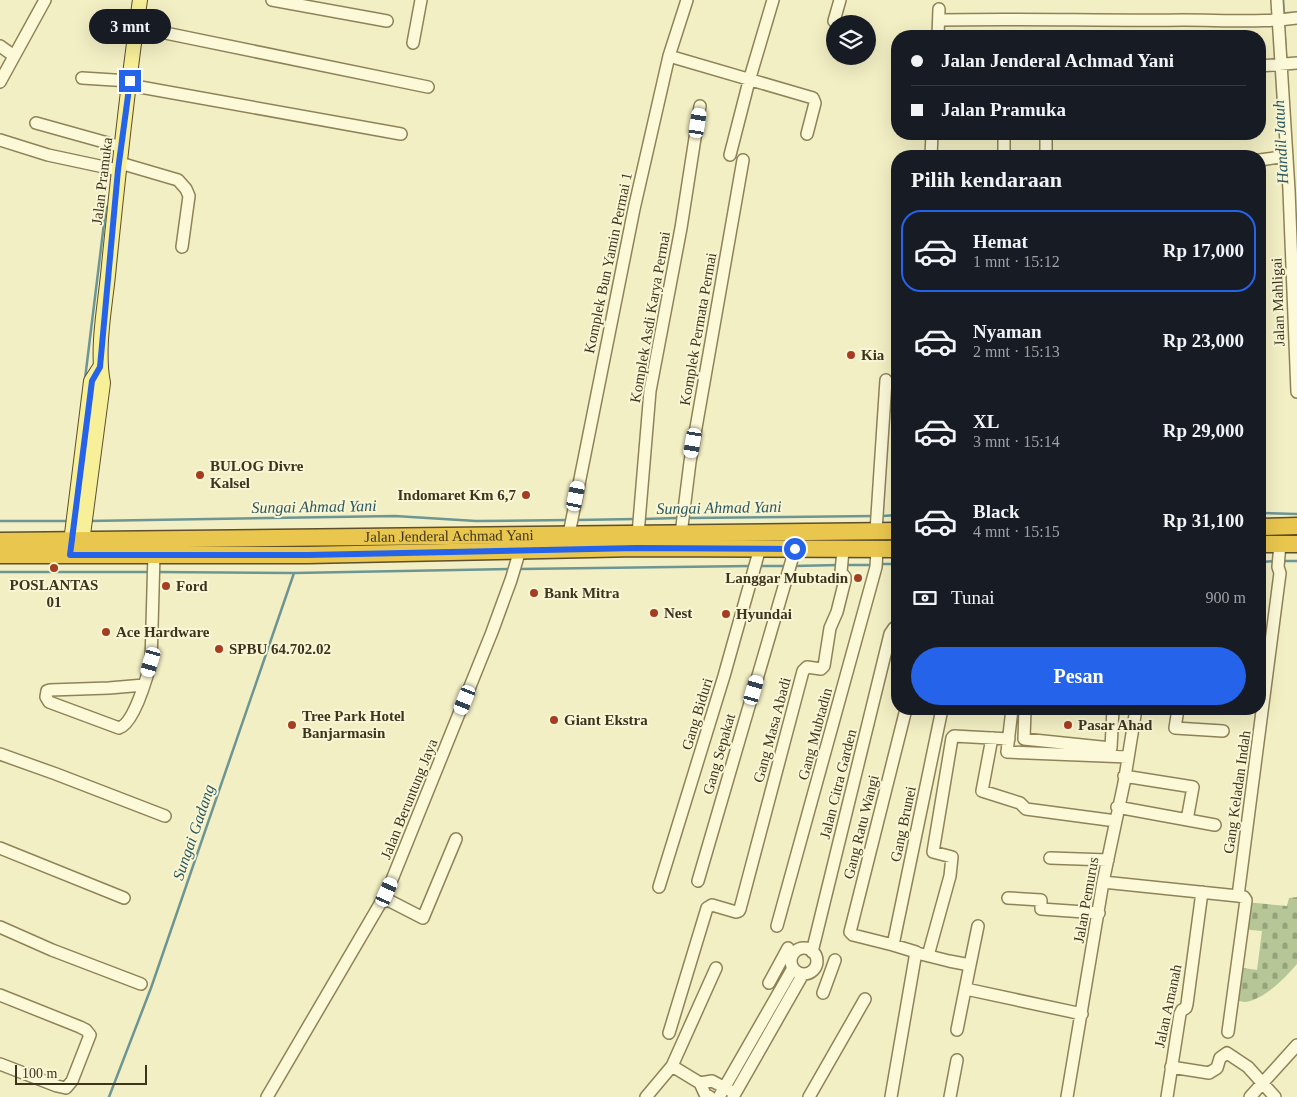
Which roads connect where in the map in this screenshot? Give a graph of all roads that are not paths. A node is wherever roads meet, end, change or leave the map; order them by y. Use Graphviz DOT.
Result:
graph roads {
  1 [pos="45,0"];
  2 [pos="140,0"];
  3 [pos="272,0"];
  4 [pos="421,0"];
  5 [pos="687,0"];
  6 [pos="773,0"];
  7 [pos="840,0"];
  8 [pos="1277,0"];
  9 [pos="836,15"];
  10 [pos="1286,19"];
  11 [pos="387,21"];
  12 [pos="136,27"];
  13 [pos="938,30"];
  14 [pos="413,43"];
  15 [pos="0,46"];
  16 [pos="14,56"];
  17 [pos="669,56"];
  18 [pos="1288,63"];
  19 [pos="1266,65"];
  20 [pos="82,78"];
  21 [pos="749,81"];
  22 [pos="0,82"];
  23 [pos="130,83"];
  24 [pos="428,87"];
  25 [pos="700,106"];
  26 [pos="1290,113"];
  27 [pos="36,123"];
  28 [pos="400,134"];
  29 [pos="807,134"];
  30 [pos="0,140"];
  31 [pos="122,147"];
  32 [pos="730,155"];
  33 [pos="1287,156"];
  34 [pos="1266,159"];
  35 [pos="743,160"];
  36 [pos="119,167"];
  37 [pos="182,247"];
  38 [pos="1296,359"];
  39 [pos="886,380"];
  40 [pos="1297,392"];
  41 [pos="877,519"];
  42 [pos="571,525"];
  43 [pos="1297,526"];
  44 [pos="891,527"];
  45 [pos="1266,527"];
  46 [pos="638,534"];
  47 [pos="681,534"];
  48 [pos="77,535"];
  49 [pos="0,541"];
  50 [pos="731,541"];
  51 [pos="1297,544"];
  52 [pos="1266,547"];
  53 [pos="520,550"];
  54 [pos="891,552"];
  55 [pos="0,555"];
  56 [pos="1279,555"];
  57 [pos="877,559"];
  58 [pos="757,560"];
  59 [pos="792,560"];
  60 [pos="842,560"];
  61 [pos="153,561"];
  62 [pos="891,632"];
  63 [pos="1266,681"];
  64 [pos="144,685"];
  65 [pos="904,715"];
  66 [pos="941,715"];
  67 [pos="1011,715"];
  68 [pos="1025,715"];
  69 [pos="1113,715"];
  70 [pos="1135,715"];
  71 [pos="1177,715"];
  72 [pos="1262,715"];
  73 [pos="1223,731"];
  74 [pos="992,738"];
  75 [pos="1009,739"];
  76 [pos="1111,748"];
  77 [pos="0,754"];
  78 [pos="1128,754"];
  79 [pos="1124,776"];
  80 [pos="1118,807"];
  81 [pos="165,816"];
  82 [pos="1187,820"];
  83 [pos="1116,821"];
  84 [pos="1215,825"];
  85 [pos="456,838"];
  86 [pos="0,848"];
  87 [pos="1050,858"];
  88 [pos="1108,860"];
  89 [pos="698,881"];
  90 [pos="1103,882"];
  91 [pos="659,887"];
  92 [pos="1202,892"];
  93 [pos="1238,896"];
  94 [pos="124,898"];
  95 [pos="384,898"];
  96 [pos="1008,898"];
  97 [pos="1098,913"];
  98 [pos="0,926"];
  99 [pos="777,926"];
  100 [pos="978,926"];
  101 [pos="893,945"];
  102 [pos="812,952"];
  103 [pos="915,952"];
  104 [pos="929,952"];
  105 [pos="796,962"];
  106 [pos="970,965"];
  107 [pos="716,968"];
  108 [pos="769,983"];
  109 [pos="141,984"];
  110 [pos="966,989"];
  111 [pos="0,995"];
  112 [pos="865,1000"];
  113 [pos="1082,1014"];
  114 [pos="957,1030"];
  115 [pos="1228,1032"];
  116 [pos="669,1033"];
  117 [pos="1297,1045"];
  118 [pos="957,1060"];
  119 [pos="0,1064"];
  120 [pos="672,1066"];
  121 [pos="1171,1067"];
  122 [pos="700,1083"];
  123 [pos="1263,1083"];
  124 [pos="722,1092"];
  125 [pos="645,1096"];
  126 [pos="736,1096"];
  127 [pos="267,1097"];
  128 [pos="710,1097"];
  129 [pos="809,1097"];
  130 [pos="891,1097"];
  131 [pos="950,1097"];
  132 [pos="1067,1097"];
  133 [pos="1167,1097"];
  134 [pos="1250,1097"];
  135 [pos="1274,1097"];
  1 -- 16 [label="street"];
  2 -- 12 [label="main road, Jalan Pramuka"];
  3 -- 11 [label="street"];
  4 -- 14 [label="street"];
  5 -- 17 [label="street, Komplek Bun Yamin Permai 1"];
  6 -- 21 [label="street"];
  7 -- 9 [label="street"];
  8 -- 10 [label="street, Jalan Mahligai"];
  10 -- 13 [label="street"];
  10 -- 18 [label="street, Jalan Mahligai"];
  12 -- 23 [label="main road, Jalan Pramuka"];
  12 -- 24 [label="street"];
  15 -- 16 [label="street"];
  16 -- 22 [label="street"];
  17 -- 21 [label="street"];
  17 -- 42 [label="street, Komplek Bun Yamin Permai 1"];
  18 -- 19 [label="street"];
  18 -- 26 [label="street, Jalan Mahligai"];
  20 -- 23 [label="street"];
  21 -- 29 [label="street"];
  21 -- 32 [label="street"];
  23 -- 28 [label="street"];
  23 -- 31 [label="main road, Jalan Pramuka"];
  25 -- 46 [label="street, Komplek Asdi Karya Permai"];
  26 -- 33 [label="street, Jalan Mahligai"];
  27 -- 31 [label="street"];
  30 -- 36 [label="street"];
  31 -- 36 [label="main road, Jalan Pramuka"];
  33 -- 34 [label="street"];
  33 -- 38 [label="street, Jalan Mahligai"];
  35 -- 47 [label="street, Komplek Permata Permai"];
  36 -- 37 [label="street"];
  36 -- 48 [label="main road, Jalan Pramuka"];
  38 -- 40 [label="street, Jalan Mahligai"];
  39 -- 41 [label="street"];
  41 -- 44 [label="highway, Jalan Jenderal Achmad Yani"];
  41 -- 50 [label="highway, Jalan Jenderal Achmad Yani"];
  42 -- 46 [label="highway, Jalan Jenderal Achmad Yani"];
  42 -- 48 [label="highway, Jalan Jenderal Achmad Yani"];
  43 -- 45 [label="highway"];
  46 -- 47 [label="highway, Jalan Jenderal Achmad Yani"];
  47 -- 50 [label="highway, Jalan Jenderal Achmad Yani"];
  48 -- 49 [label="highway, Jalan Jenderal Achmad Yani"];
  48 -- 55 [label="highway, Jalan Jenderal Achmad Yani"];
  48 -- 61 [label="highway, Jalan Jenderal Achmad Yani"];
  50 -- 53 [label="highway, Jalan Jenderal Achmad Yani"];
  50 -- 58 [label="highway, Jalan Jenderal Achmad Yani"];
  51 -- 56 [label="highway"];
  52 -- 56 [label="highway"];
  53 -- 61 [label="highway, Jalan Jenderal Achmad Yani"];
  53 -- 95 [label="street, Jalan Beruntung Jaya"];
  54 -- 57 [label="highway, Jalan Jenderal Achmad Yani"];
  56 -- 63 [label="street, Gang Keladan Indah"];
  57 -- 60 [label="highway, Jalan Jenderal Achmad Yani"];
  57 -- 99 [label="street, Gang Mubtadin"];
  58 -- 59 [label="highway, Jalan Jenderal Achmad Yani"];
  58 -- 91 [label="street, Gang Biduri"];
  59 -- 60 [label="highway, Jalan Jenderal Achmad Yani"];
  59 -- 89 [label="street, Gang Sepakat"];
  60 -- 116 [label="street, Gang Masa Abadi"];
  61 -- 64 [label="street"];
  62 -- 102 [label="street, Jalan Citra Garden"];
  64 -- 64 [label="street"];
  65 -- 101 [label="street, Gang Ratu Wangi"];
  66 -- 101 [label="street, Gang Brunei"];
  67 -- 75 [label="street"];
  68 -- 76 [label="street"];
  69 -- 76 [label="street"];
  70 -- 78 [label="street, Jalan Pemurus"];
  71 -- 73 [label="street"];
  72 -- 93 [label="street, Gang Keladan Indah"];
  74 -- 75 [label="street"];
  74 -- 83 [label="street"];
  74 -- 104 [label="street"];
  75 -- 78 [label="street"];
  76 -- 78 [label="street"];
  77 -- 81 [label="street"];
  78 -- 79 [label="street, Jalan Pemurus"];
  79 -- 80 [label="street, Jalan Pemurus"];
  79 -- 82 [label="street"];
  80 -- 82 [label="street"];
  80 -- 83 [label="street, Jalan Pemurus"];
  82 -- 84 [label="street"];
  83 -- 88 [label="street, Jalan Pemurus"];
  85 -- 95 [label="street"];
  86 -- 94 [label="street"];
  87 -- 88 [label="street"];
  88 -- 90 [label="street, Jalan Pemurus"];
  90 -- 92 [label="street"];
  90 -- 97 [label="street, Jalan Pemurus"];
  92 -- 93 [label="street"];
  92 -- 121 [label="street, Jalan Amanah"];
  93 -- 115 [label="street"];
  95 -- 127 [label="street, Jalan Beruntung Jaya"];
  96 -- 97 [label="street"];
  97 -- 113 [label="street, Jalan Pemurus"];
  98 -- 109 [label="street"];
  100 -- 106 [label="street"];
  101 -- 103 [label="street"];
  102 -- 105 [label="street"];
  102 -- 105 [label="street"];
  103 -- 106 [label="street"];
  103 -- 130 [label="street"];
  105 -- 105 [label="street"];
  105 -- 108 [label="street"];
  105 -- 124 [label="street"];
  105 -- 126 [label="street"];
  106 -- 110 [label="street"];
  107 -- 120 [label="street"];
  110 -- 113 [label="street"];
  110 -- 114 [label="street"];
  111 -- 119 [label="street"];
  112 -- 129 [label="street"];
  113 -- 132 [label="street, Jalan Pemurus"];
  117 -- 123 [label="street"];
  118 -- 131 [label="street"];
  120 -- 122 [label="street"];
  120 -- 125 [label="street"];
  121 -- 123 [label="street, Jalan Amanah"];
  121 -- 133 [label="street, Jalan Amanah"];
  122 -- 124 [label="street"];
  122 -- 128 [label="street"];
  123 -- 134 [label="street"];
  123 -- 135 [label="street, Jalan Amanah"];
  124 -- 126 [label="street"];
}
